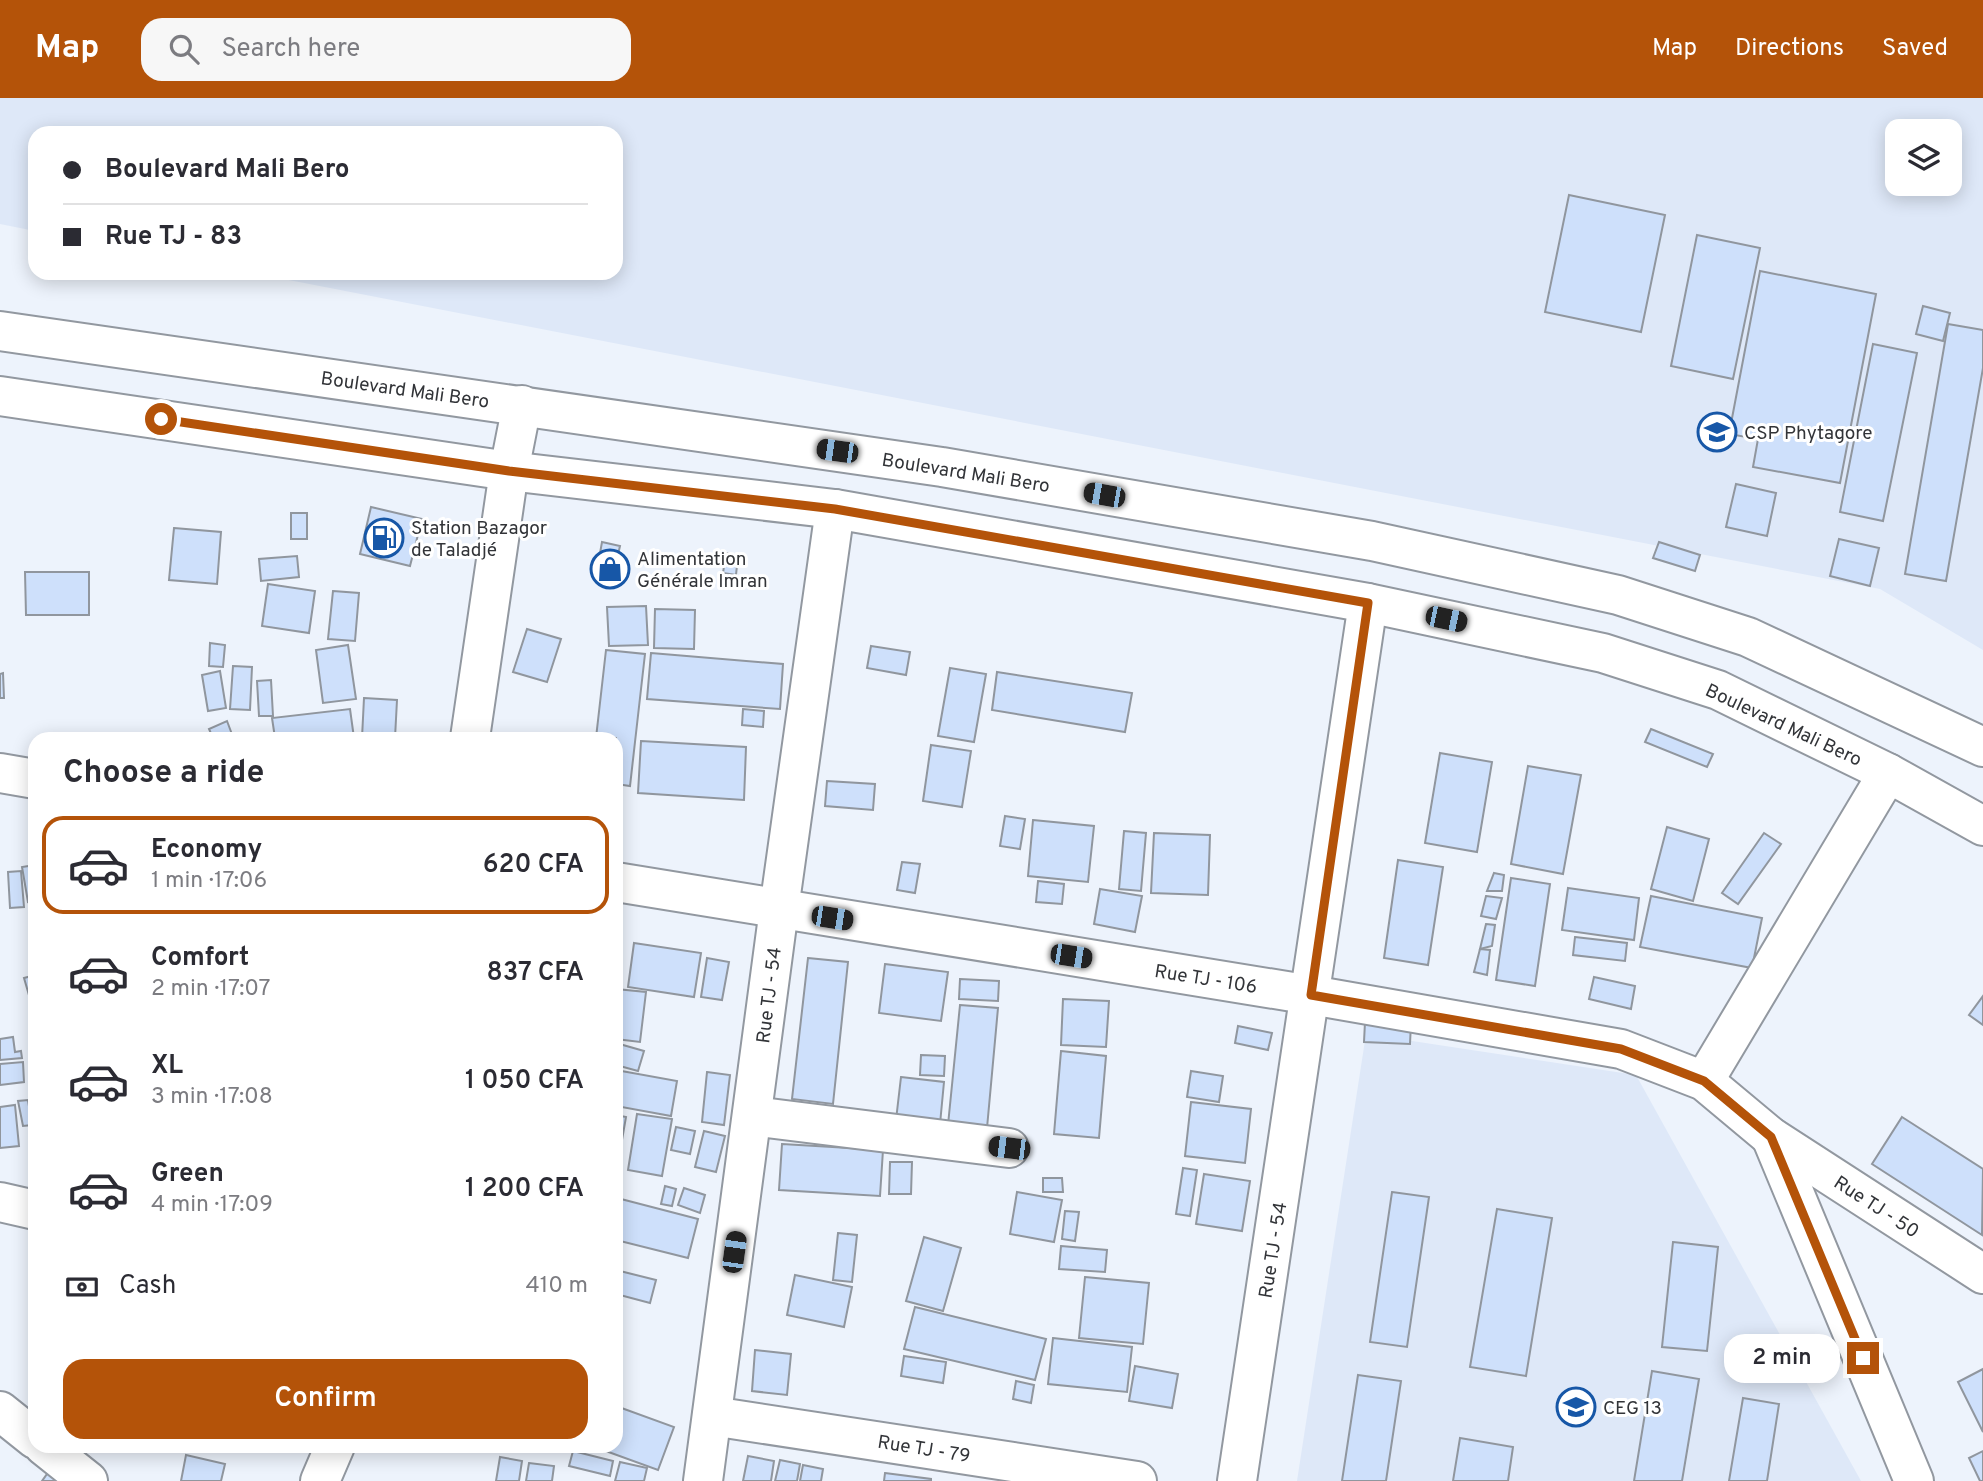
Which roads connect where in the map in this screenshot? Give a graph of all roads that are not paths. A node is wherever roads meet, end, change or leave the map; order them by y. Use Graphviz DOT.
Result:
graph roads {
  1 [pos="0,331"];
  2 [pos="0,396"];
  3 [pos="522,405"];
  4 [pos="509,471"];
  5 [pos="835,509"];
  6 [pos="1368,603"];
  7 [pos="471,732"];
  8 [pos="1983,747"];
  9 [pos="0,773"];
  10 [pos="1888,773"];
  11 [pos="28,778"];
  12 [pos="1983,826"];
  13 [pos="623,883"];
  14 [pos="779,909"];
  15 [pos="1311,995"];
  16 [pos="1704,1081"];
  17 [pos="752,1116"];
  18 [pos="1771,1137"];
  19 [pos="1009,1148"];
  20 [pos="0,1202"];
  21 [pos="28,1208"];
  22 [pos="1983,1274"];
  23 [pos="0,1411"];
  24 [pos="712,1416"];
  25 [pos="28,1433"];
  26 [pos="53,1453"];
  27 [pos="332,1453"];
  28 [pos="88,1481"];
  29 [pos="320,1481"];
  30 [pos="703,1481"];
  31 [pos="1137,1481"];
  32 [pos="1237,1481"];
  33 [pos="1914,1481"];
  1 -- 3 [label="street, Boulevard Mali Bero"];
  2 -- 4 [label="street, Boulevard Mali Bero"];
  3 -- 4 [label="street"];
  3 -- 8 [label="street, Boulevard Mali Bero"];
  4 -- 5 [label="street, Boulevard Mali Bero"];
  4 -- 7 [label="street"];
  5 -- 6 [label="street, Boulevard Mali Bero"];
  5 -- 14 [label="street, Rue TJ - 54"];
  6 -- 10 [label="street, Boulevard Mali Bero"];
  6 -- 15 [label="street, Rue TJ - 54"];
  9 -- 11 [label="street"];
  10 -- 12 [label="street, Boulevard Mali Bero"];
  10 -- 16 [label="street"];
  13 -- 14 [label="street, Rue TJ - 106"];
  14 -- 15 [label="street, Rue TJ - 106"];
  14 -- 17 [label="street, Rue TJ - 54"];
  15 -- 16 [label="street, Rue TJ - 106"];
  15 -- 32 [label="street, Rue TJ - 54"];
  16 -- 18 [label="street, Rue TJ - 106"];
  17 -- 19 [label="street"];
  17 -- 24 [label="street, Rue TJ - 54"];
  18 -- 22 [label="street, Rue TJ - 50"];
  18 -- 33 [label="street"];
  20 -- 21 [label="street"];
  23 -- 25 [label="street"];
  24 -- 30 [label="street, Rue TJ - 54"];
  24 -- 31 [label="street, Rue TJ - 79"];
  26 -- 28 [label="street"];
  27 -- 29 [label="street"];
}
